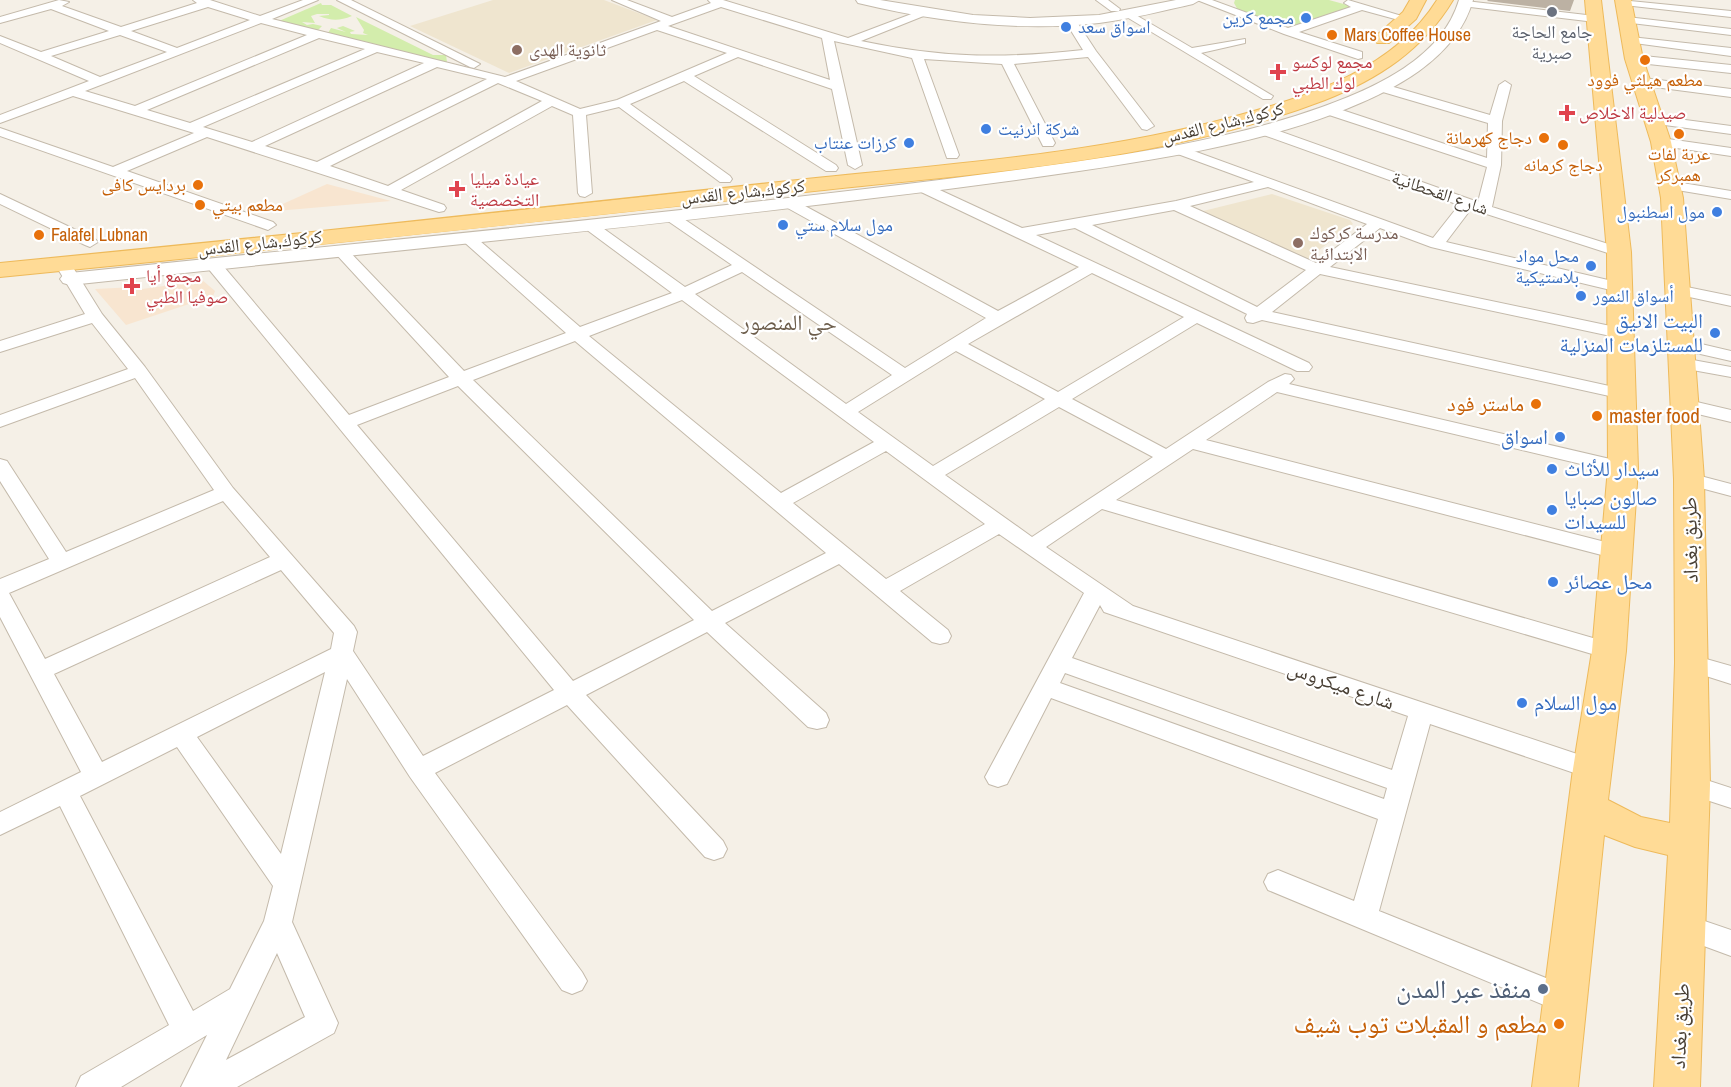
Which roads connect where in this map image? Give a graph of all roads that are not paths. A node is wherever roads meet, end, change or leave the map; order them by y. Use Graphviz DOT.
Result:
graph roads {
  1 [pos="70,0"];
  2 [pos="311,0"];
  3 [pos="342,0"];
  4 [pos="617,0"];
  5 [pos="863,0"];
  6 [pos="887,0"];
  7 [pos="1101,0"];
  8 [pos="1158,0"];
  9 [pos="1193,0"];
  10 [pos="1203,0"];
  11 [pos="1340,0"];
  12 [pos="1418,0"];
  13 [pos="1445,0"];
  14 [pos="203,2"];
  15 [pos="717,2"];
  16 [pos="1466,2"];
  17 [pos="52,6"];
  18 [pos="1361,7"];
  19 [pos="1115,9"];
  20 [pos="922,13"];
  21 [pos="1130,14"];
  22 [pos="1731,14"];
  23 [pos="1406,19"];
  24 [pos="0,20"];
  25 [pos="261,20"];
  26 [pos="672,21"];
  27 [pos="1071,21"];
  28 [pos="657,26"];
  29 [pos="1621,28"];
  30 [pos="119,31"];
  31 [pos="1731,32"];
  32 [pos="1288,33"];
  33 [pos="318,34"];
  34 [pos="827,36"];
  35 [pos="1385,37"];
  36 [pos="0,39"];
  37 [pos="850,41"];
  38 [pos="1240,41"];
  39 [pos="1411,43"];
  40 [pos="374,49"];
  41 [pos="176,51"];
  42 [pos="1190,52"];
  43 [pos="1731,52"];
  44 [pos="738,53"];
  45 [pos="1091,53"];
  46 [pos="917,55"];
  47 [pos="1358,55"];
  48 [pos="40,56"];
  49 [pos="1006,61"];
  50 [pos="435,63"];
  51 [pos="1731,69"];
  52 [pos="685,76"];
  53 [pos="502,79"];
  54 [pos="98,80"];
  55 [pos="1505,85"];
  56 [pos="839,87"];
  57 [pos="1380,87"];
  58 [pos="71,91"];
  59 [pos="1731,93"];
  60 [pos="1267,96"];
  61 [pos="552,100"];
  62 [pos="0,103"];
  63 [pos="621,103"];
  64 [pos="1328,110"];
  65 [pos="20,111"];
  66 [pos="135,111"];
  67 [pos="579,113"];
  68 [pos="0,118"];
  69 [pos="1495,122"];
  70 [pos="1147,126"];
  71 [pos="191,128"];
  72 [pos="1263,130"];
  73 [pos="1731,130"];
  74 [pos="1658,131"];
  75 [pos="0,132"];
  76 [pos="206,133"];
  77 [pos="1048,142"];
  78 [pos="253,147"];
  79 [pos="1180,150"];
  80 [pos="1731,152"];
  81 [pos="952,154"];
  82 [pos="855,165"];
  83 [pos="1494,165"];
  84 [pos="318,167"];
  85 [pos="831,168"];
  86 [pos="115,171"];
  87 [pos="926,172"];
  88 [pos="724,179"];
  89 [pos="1267,183"];
  90 [pos="387,192"];
  91 [pos="1671,192"];
  92 [pos="585,193"];
  93 [pos="1731,195"];
  94 [pos="0,198"];
  95 [pos="1721,202"];
  96 [pos="789,203"];
  97 [pos="1468,204"];
  98 [pos="1176,205"];
  99 [pos="20,207"];
  100 [pos="439,208"];
  101 [pos="1484,209"];
  102 [pos="0,216"];
  103 [pos="670,216"];
  104 [pos="1077,223"];
  105 [pos="1376,224"];
  106 [pos="268,225"];
  107 [pos="588,225"];
  108 [pos="1022,233"];
  109 [pos="468,238"];
  110 [pos="90,242"];
  111 [pos="1436,244"];
  112 [pos="340,250"];
  113 [pos="0,251"];
  114 [pos="1618,252"];
  115 [pos="213,264"];
  116 [pos="743,266"];
  117 [pos="1092,267"];
  118 [pos="1317,269"];
  119 [pos="0,270"];
  120 [pos="66,271"];
  121 [pos="1619,287"];
  122 [pos="1677,290"];
  123 [pos="683,294"];
  124 [pos="1731,301"];
  125 [pos="1259,314"];
  126 [pos="95,316"];
  127 [pos="1196,316"];
  128 [pos="998,318"];
  129 [pos="1620,333"];
  130 [pos="577,334"];
  131 [pos="1233,334"];
  132 [pos="956,344"];
  133 [pos="0,347"];
  134 [pos="1681,353"];
  135 [pos="1729,364"];
  136 [pos="139,371"];
  137 [pos="905,376"];
  138 [pos="460,378"];
  139 [pos="1274,386"];
  140 [pos="1623,394"];
  141 [pos="1059,399"];
  142 [pos="1684,405"];
  143 [pos="846,412"];
  144 [pos="1731,416"];
  145 [pos="0,421"];
  146 [pos="344,423"];
  147 [pos="1190,442"];
  148 [pos="887,443"];
  149 [pos="1167,457"];
  150 [pos="0,465"];
  151 [pos="1623,468"];
  152 [pos="932,475"];
  153 [pos="1689,479"];
  154 [pos="1731,490"];
  155 [pos="226,492"];
  156 [pos="8,493"];
  157 [pos="779,502"];
  158 [pos="1099,502"];
  159 [pos="1000,525"];
  160 [pos="1031,547"];
  161 [pos="1617,552"];
  162 [pos="841,554"];
  163 [pos="283,560"];
  164 [pos="62,561"];
  165 [pos="0,588"];
  166 [pos="884,590"];
  167 [pos="0,596"];
  168 [pos="1094,596"];
  169 [pos="710,621"];
  170 [pos="940,636"];
  171 [pos="1609,651"];
  172 [pos="342,653"];
  173 [pos="1059,662"];
  174 [pos="1692,663"];
  175 [pos="40,671"];
  176 [pos="1731,675"];
  177 [pos="1046,687"];
  178 [pos="570,693"];
  179 [pos="1421,712"];
  180 [pos="817,720"];
  181 [pos="182,733"];
  182 [pos="1592,769"];
  183 [pos="419,770"];
  184 [pos="96,776"];
  185 [pos="998,777"];
  186 [pos="1401,783"];
  187 [pos="1691,785"];
  188 [pos="65,791"];
  189 [pos="1731,798"];
  190 [pos="1587,807"];
  191 [pos="1392,813"];
  192 [pos="0,824"];
  193 [pos="1688,842"];
  194 [pos="714,849"];
  195 [pos="1278,882"];
  196 [pos="287,885"];
  197 [pos="1364,915"];
  198 [pos="278,922"];
  199 [pos="1684,926"];
  200 [pos="1731,943"];
  201 [pos="572,981"];
  202 [pos="241,997"];
  203 [pos="1566,1000"];
  204 [pos="187,1030"];
  205 [pos="92,1087"];
  206 [pos="197,1087"];
  207 [pos="207,1087"];
  208 [pos="1555,1087"];
  209 [pos="1677,1087"];
  1 -- 17 [label="street"];
  2 -- 25 [label="street"];
  3 -- 53 [label="street"];
  4 -- 26 [label="street"];
  5 -- 20 [label="street"];
  6 -- 19 [label="street"];
  7 -- 19 [label="street"];
  8 -- 19 [label="street"];
  9 -- 21 [label="street"];
  10 -- 32 [label="street"];
  11 -- 18 [label="street"];
  12 -- 23 [label="main road, كركوك,شارع القدس"];
  13 -- 39 [label="main road, كركوك,شارع القدس"];
  14 -- 25 [label="street"];
  14 -- 30 [label="street"];
  15 -- 26 [label="street"];
  15 -- 34 [label="street"];
  16 -- 29 [label="street"];
  16 -- 57 [label="street"];
  17 -- 24 [label="street"];
  17 -- 30 [label="street"];
  18 -- 23 [label="street"];
  18 -- 32 [label="street"];
  20 -- 27 [label="street"];
  20 -- 37 [label="street"];
  21 -- 27 [label="street"];
  21 -- 42 [label="street"];
  22 -- 29 [label="street"];
  23 -- 35 [label="main road, كركوك,شارع القدس"];
  25 -- 33 [label="street"];
  25 -- 41 [label="street"];
  26 -- 28 [label="street"];
  27 -- 45 [label="street"];
  28 -- 44 [label="street"];
  28 -- 53 [label="street"];
  29 -- 31 [label="street"];
  29 -- 43 [label="street"];
  29 -- 51 [label="street"];
  29 -- 59 [label="street"];
  29 -- 74 [label="main road, طريق بغداد"];
  29 -- 114 [label="main road"];
  30 -- 41 [label="street"];
  30 -- 48 [label="street"];
  32 -- 47 [label="street"];
  33 -- 40 [label="street"];
  33 -- 66 [label="street"];
  34 -- 37 [label="street"];
  34 -- 56 [label="street"];
  35 -- 39 [label="main road"];
  35 -- 47 [label="main road, كركوك,شارع القدس"];
  36 -- 48 [label="street"];
  37 -- 46 [label="street"];
  38 -- 42 [label="street"];
  39 -- 87 [label="main road, كركوك,شارع القدس"];
  40 -- 50 [label="street"];
  40 -- 71 [label="street"];
  41 -- 54 [label="street"];
  42 -- 60 [label="street"];
  44 -- 52 [label="street"];
  44 -- 56 [label="street"];
  45 -- 49 [label="street"];
  45 -- 70 [label="street"];
  46 -- 49 [label="street"];
  46 -- 81 [label="street"];
  47 -- 60 [label="main road, كركوك,شارع القدس"];
  48 -- 54 [label="street"];
  49 -- 77 [label="street"];
  50 -- 53 [label="street"];
  50 -- 78 [label="street"];
  52 -- 63 [label="street"];
  52 -- 85 [label="street"];
  53 -- 61 [label="street"];
  53 -- 84 [label="street"];
  54 -- 58 [label="street"];
  55 -- 69 [label="street"];
  56 -- 82 [label="street"];
  57 -- 64 [label="street"];
  57 -- 69 [label="street"];
  58 -- 65 [label="street"];
  58 -- 66 [label="street"];
  60 -- 70 [label="main road, كركوك,شارع القدس"];
  61 -- 67 [label="street"];
  61 -- 90 [label="street"];
  62 -- 65 [label="street"];
  63 -- 67 [label="street"];
  63 -- 88 [label="street"];
  64 -- 72 [label="street"];
  64 -- 83 [label="street"];
  65 -- 68 [label="street"];
  66 -- 71 [label="street"];
  67 -- 92 [label="street"];
  69 -- 83 [label="street"];
  70 -- 77 [label="main road, كركوك,شارع القدس"];
  71 -- 76 [label="street"];
  72 -- 79 [label="street"];
  72 -- 97 [label="street, شارع القحطانية"];
  73 -- 74 [label="street"];
  74 -- 80 [label="street"];
  74 -- 91 [label="main road, طريق بغداد"];
  75 -- 86 [label="street"];
  76 -- 78 [label="street"];
  76 -- 86 [label="street"];
  77 -- 81 [label="main road, كركوك,شارع القدس"];
  78 -- 84 [label="street"];
  79 -- 87 [label="street"];
  79 -- 89 [label="street"];
  81 -- 87 [label="main road, كركوك,شارع القدس"];
  82 -- 85 [label="main road, كركوك,شارع القدس"];
  82 -- 87 [label="main road, كركوك,شارع القدس"];
  83 -- 101 [label="street"];
  84 -- 90 [label="street"];
  85 -- 88 [label="main road, كركوك,شارع القدس"];
  86 -- 106 [label="street"];
  87 -- 96 [label="street"];
  87 -- 108 [label="street"];
  87 -- 120 [label="main road, كركوك,شارع القدس"];
  88 -- 92 [label="main road, كركوك,شارع القدس"];
  89 -- 98 [label="street"];
  89 -- 105 [label="street"];
  90 -- 100 [label="street"];
  91 -- 95 [label="street"];
  91 -- 122 [label="main road, طريق بغداد"];
  92 -- 100 [label="main road, كركوك,شارع القدس"];
  93 -- 95 [label="street"];
  94 -- 99 [label="street"];
  96 -- 103 [label="street"];
  96 -- 128 [label="street"];
  97 -- 101 [label="street, شارع القحطانية"];
  97 -- 111 [label="street"];
  98 -- 104 [label="street"];
  98 -- 118 [label="street"];
  99 -- 102 [label="street"];
  99 -- 110 [label="street"];
  100 -- 106 [label="main road, كركوك,شارع القدس"];
  101 -- 114 [label="street, شارع القحطانية"];
  103 -- 107 [label="street"];
  103 -- 116 [label="street"];
  104 -- 108 [label="street"];
  104 -- 125 [label="street"];
  105 -- 111 [label="street"];
  105 -- 118 [label="street"];
  106 -- 110 [label="main road, كركوك,شارع القدس"];
  107 -- 109 [label="street"];
  107 -- 123 [label="street, شارع ميكروس"];
  108 -- 117 [label="street"];
  109 -- 112 [label="street"];
  109 -- 130 [label="street"];
  110 -- 113 [label="main road, كركوك,شارع القدس"];
  111 -- 121 [label="street"];
  112 -- 115 [label="street"];
  112 -- 138 [label="street"];
  114 -- 121 [label="main road"];
  115 -- 120 [label="street"];
  115 -- 146 [label="street"];
  116 -- 123 [label="street"];
  116 -- 137 [label="street"];
  117 -- 127 [label="street"];
  117 -- 128 [label="street"];
  118 -- 125 [label="street"];
  118 -- 129 [label="street"];
  119 -- 120 [label="main road, كركوك,شارع القدس"];
  120 -- 126 [label="street"];
  121 -- 129 [label="main road"];
  122 -- 124 [label="street"];
  122 -- 134 [label="main road, طريق بغداد"];
  123 -- 130 [label="street"];
  123 -- 143 [label="street, شارع ميكروس"];
  125 -- 131 [label="street"];
  125 -- 140 [label="street"];
  126 -- 133 [label="street"];
  126 -- 136 [label="street"];
  127 -- 131 [label="street"];
  127 -- 141 [label="street"];
  128 -- 132 [label="street"];
  129 -- 140 [label="main road"];
  130 -- 138 [label="street"];
  130 -- 157 [label="street"];
  131 -- 139 [label="street"];
  132 -- 137 [label="street"];
  132 -- 141 [label="street"];
  134 -- 135 [label="street"];
  134 -- 142 [label="main road, طريق بغداد"];
  136 -- 145 [label="street"];
  136 -- 155 [label="street"];
  137 -- 143 [label="street"];
  138 -- 146 [label="street"];
  138 -- 169 [label="street"];
  139 -- 147 [label="street"];
  139 -- 151 [label="street"];
  140 -- 151 [label="main road"];
  141 -- 149 [label="street"];
  141 -- 152 [label="street"];
  142 -- 144 [label="street"];
  142 -- 153 [label="main road, طريق بغداد"];
  143 -- 148 [label="street, شارع ميكروس"];
  146 -- 178 [label="street"];
  147 -- 149 [label="street"];
  147 -- 161 [label="street"];
  148 -- 152 [label="street, شارع ميكروس"];
  148 -- 157 [label="street"];
  149 -- 158 [label="street"];
  150 -- 156 [label="street"];
  151 -- 161 [label="main road"];
  152 -- 159 [label="street, شارع ميكروس"];
  153 -- 154 [label="street"];
  153 -- 174 [label="main road, طريق بغداد"];
  155 -- 163 [label="street"];
  155 -- 164 [label="street"];
  156 -- 164 [label="street"];
  157 -- 162 [label="street"];
  158 -- 160 [label="street"];
  158 -- 171 [label="street"];
  159 -- 160 [label="street, شارع ميكروس"];
  159 -- 166 [label="street"];
  160 -- 168 [label="street, شارع ميكروس"];
  161 -- 171 [label="main road"];
  162 -- 166 [label="street"];
  162 -- 169 [label="street"];
  163 -- 172 [label="street"];
  163 -- 175 [label="street"];
  164 -- 165 [label="street"];
  166 -- 170 [label="street"];
  167 -- 175 [label="street"];
  168 -- 173 [label="street"];
  168 -- 179 [label="street, شارع ميكروس"];
  169 -- 178 [label="street"];
  169 -- 180 [label="street"];
  171 -- 182 [label="main road"];
  172 -- 181 [label="street"];
  172 -- 183 [label="street"];
  172 -- 196 [label="street"];
  173 -- 177 [label="street"];
  173 -- 186 [label="street"];
  174 -- 176 [label="street"];
  174 -- 187 [label="main road, طريق بغداد"];
  175 -- 184 [label="street"];
  177 -- 185 [label="street"];
  177 -- 191 [label="street"];
  178 -- 183 [label="street"];
  178 -- 194 [label="street"];
  179 -- 182 [label="street, شارع ميكروس"];
  179 -- 186 [label="street"];
  181 -- 184 [label="street"];
  181 -- 196 [label="street"];
  182 -- 190 [label="main road"];
  183 -- 201 [label="street"];
  184 -- 188 [label="street"];
  186 -- 191 [label="street"];
  187 -- 189 [label="street"];
  187 -- 193 [label="main road, طريق بغداد"];
  188 -- 192 [label="street"];
  188 -- 204 [label="street"];
  190 -- 193 [label="main road"];
  190 -- 203 [label="main road"];
  191 -- 197 [label="street"];
  193 -- 199 [label="main road, طريق بغداد"];
  195 -- 197 [label="street"];
  196 -- 198 [label="street"];
  197 -- 203 [label="street"];
  198 -- 202 [label="street"];
  198 -- 207 [label="street"];
  199 -- 200 [label="street"];
  199 -- 209 [label="main road, طريق بغداد"];
  202 -- 204 [label="street"];
  202 -- 206 [label="street"];
  203 -- 208 [label="main road"];
  204 -- 205 [label="street"];
}
